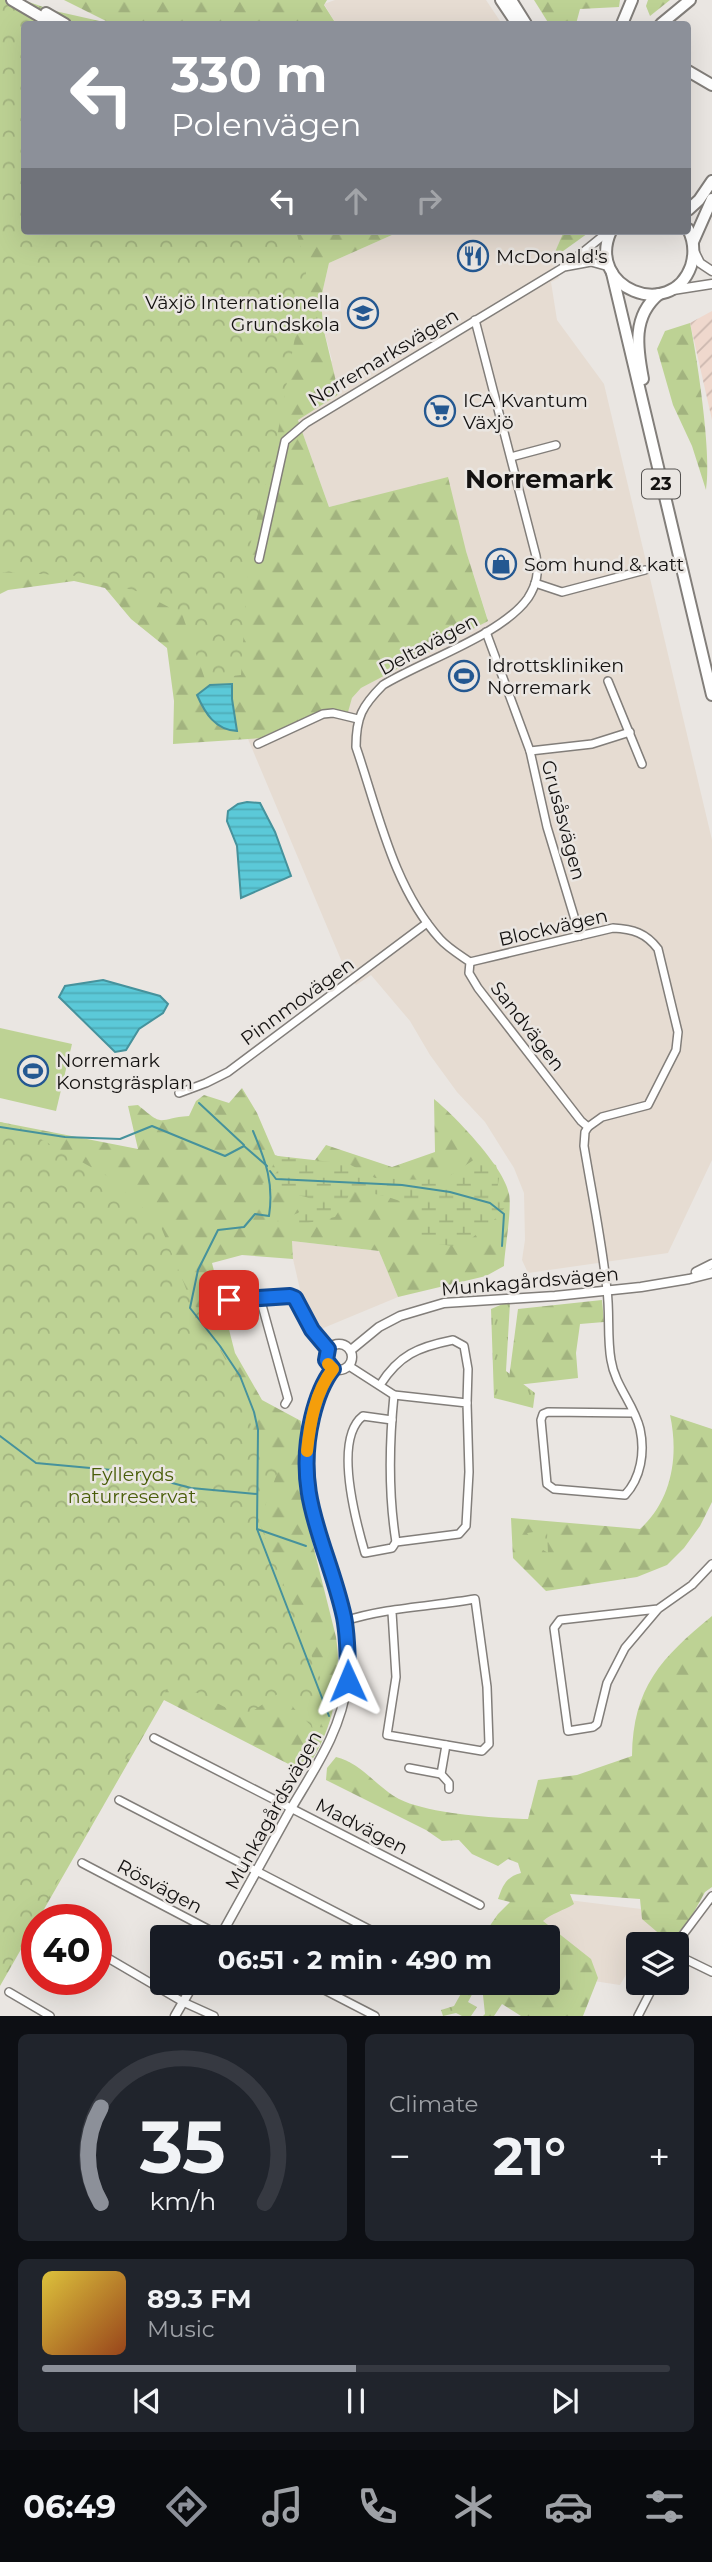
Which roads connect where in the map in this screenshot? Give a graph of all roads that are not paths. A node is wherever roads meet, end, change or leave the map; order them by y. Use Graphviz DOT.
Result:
graph roads {
  1 [pos="12,0"];
  2 [pos="26,0"];
  3 [pos="501,0"];
  4 [pos="511,0"];
  5 [pos="632,0"];
  6 [pos="690,0"];
  7 [pos="698,0"];
  8 [pos="47,21"];
  9 [pos="60,21"];
  10 [pos="515,21"];
  11 [pos="524,21"];
  12 [pos="623,21"];
  13 [pos="665,21"];
  14 [pos="674,21"];
  15 [pos="691,73"];
  16 [pos="712,85"];
  17 [pos="712,181"];
  18 [pos="712,199"];
  19 [pos="691,207"];
  20 [pos="605,235"];
  21 [pos="609,235"];
  22 [pos="690,235"];
  23 [pos="693,246"];
  24 [pos="564,267"];
  25 [pos="611,270"];
  26 [pos="712,271"];
  27 [pos="712,284"];
  28 [pos="663,293"];
  29 [pos="475,320"];
  30 [pos="556,445"];
  31 [pos="511,457"];
  32 [pos="259,559"];
  33 [pos="645,570"];
  34 [pos="535,583"];
  35 [pos="486,632"];
  36 [pos="712,668"];
  37 [pos="608,681"];
  38 [pos="712,695"];
  39 [pos="358,719"];
  40 [pos="630,732"];
  41 [pos="258,744"];
  42 [pos="530,751"];
  43 [pos="642,764"];
  44 [pos="427,923"];
  45 [pos="580,936"];
  46 [pos="470,962"];
  47 [pos="179,1093"];
  48 [pos="588,1127"];
  49 [pos="712,1265"];
  50 [pos="712,1273"];
  51 [pos="682,1279"];
  52 [pos="607,1290"];
  53 [pos="260,1298"];
  54 [pos="229,1300"];
  55 [pos="328,1349"];
  56 [pos="351,1350"];
  57 [pos="349,1366"];
  58 [pos="333,1369"];
  59 [pos="380,1385"];
  60 [pos="394,1395"];
  61 [pos="467,1403"];
  62 [pos="285,1404"];
  63 [pos="633,1413"];
  64 [pos="392,1420"];
  65 [pos="396,1542"];
  66 [pos="712,1564"];
  67 [pos="658,1609"];
  68 [pos="392,1612"];
  69 [pos="345,1621"];
  70 [pos="153,1738"];
  71 [pos="446,1745"];
  72 [pos="409,1768"];
  73 [pos="441,1774"];
  74 [pos="449,1789"];
  75 [pos="119,1800"];
  76 [pos="292,1808"];
  77 [pos="82,1863"];
  78 [pos="257,1872"];
  79 [pos="712,1896"];
  80 [pos="480,1905"];
  81 [pos="198,1925"];
  82 [pos="228,1925"];
  83 [pos="361,1925"];
  84 [pos="685,1932"];
  85 [pos="112,1960"];
  86 [pos="689,1961"];
  87 [pos="712,1972"];
  88 [pos="9,1992"];
  89 [pos="187,1995"];
  90 [pos="334,1995"];
  91 [pos="649,1995"];
  92 [pos="183,2002"];
  93 [pos="50,2016"];
  94 [pos="175,2016"];
  95 [pos="214,2016"];
  96 [pos="375,2016"];
  97 [pos="638,2016"];
  1 -- 8 [label="main road"];
  2 -- 9 [label="main road"];
  3 -- 10 [label="main road"];
  4 -- 11 [label="main road"];
  5 -- 12 [label="main road"];
  6 -- 13 [label="main road"];
  7 -- 14 [label="main road"];
  15 -- 16 [label="main road"];
  17 -- 19 [label="main road"];
  18 -- 23 [label="main road, 23"];
  20 -- 24 [label="street"];
  21 -- 25 [label="main road, 23"];
  22 -- 23 [label="main road"];
  23 -- 26 [label="street"];
  23 -- 28 [label="main road, 23"];
  24 -- 25 [label="street, Norremarksvägen"];
  24 -- 29 [label="street, Norremarksvägen"];
  25 -- 28 [label="main road"];
  25 -- 38 [label="main road, 23"];
  27 -- 28 [label="street"];
  28 -- 36 [label="main road, 23"];
  29 -- 31 [label="street"];
  29 -- 32 [label="street, Norremarksvägen"];
  30 -- 31 [label="street"];
  31 -- 34 [label="street"];
  33 -- 34 [label="street"];
  34 -- 35 [label="street, Deltavägen"];
  35 -- 39 [label="street, Deltavägen"];
  35 -- 42 [label="street, Grusåsvägen"];
  37 -- 40 [label="street"];
  39 -- 41 [label="street"];
  39 -- 44 [label="street"];
  40 -- 42 [label="street, Grusåsvägen"];
  40 -- 43 [label="street"];
  42 -- 45 [label="street, Grusåsvägen"];
  44 -- 46 [label="street"];
  44 -- 47 [label="street, Pinnmovägen"];
  45 -- 46 [label="street, Blockvägen"];
  45 -- 48 [label="street, Blockvägen"];
  46 -- 48 [label="street, Sandvägen"];
  48 -- 52 [label="street"];
  49 -- 51 [label="street, Munkagårdsvägen"];
  50 -- 51 [label="street, Munkagårdsvägen"];
  51 -- 52 [label="street, Munkagårdsvägen"];
  52 -- 56 [label="street, Munkagårdsvägen"];
  52 -- 63 [label="street"];
  53 -- 54 [label="street"];
  53 -- 55 [label="street"];
  53 -- 62 [label="street"];
  55 -- 56 [label="street"];
  55 -- 58 [label="street"];
  56 -- 57 [label="street"];
  57 -- 58 [label="street"];
  57 -- 59 [label="street"];
  58 -- 69 [label="street, Munkagårdsvägen"];
  59 -- 60 [label="street"];
  59 -- 61 [label="street"];
  60 -- 61 [label="street"];
  60 -- 64 [label="street"];
  61 -- 65 [label="street"];
  63 -- 63 [label="street"];
  64 -- 65 [label="street"];
  64 -- 65 [label="street"];
  66 -- 67 [label="street"];
  67 -- 67 [label="street"];
  68 -- 69 [label="street"];
  68 -- 71 [label="street"];
  68 -- 71 [label="street"];
  69 -- 76 [label="street, Munkagårdsvägen"];
  70 -- 76 [label="street, Madvägen"];
  71 -- 73 [label="street"];
  72 -- 73 [label="street"];
  73 -- 74 [label="street"];
  75 -- 78 [label="street"];
  76 -- 78 [label="street, Munkagårdsvägen"];
  76 -- 80 [label="street, Madvägen"];
  77 -- 81 [label="street, Rösvägen"];
  78 -- 82 [label="street, Munkagårdsvägen"];
  78 -- 83 [label="street"];
  79 -- 84 [label="street"];
  85 -- 92 [label="street"];
  86 -- 87 [label="street"];
  88 -- 93 [label="street"];
  89 -- 92 [label="street"];
  90 -- 96 [label="street"];
  91 -- 97 [label="street"];
  92 -- 94 [label="street"];
  92 -- 95 [label="street"];
}
